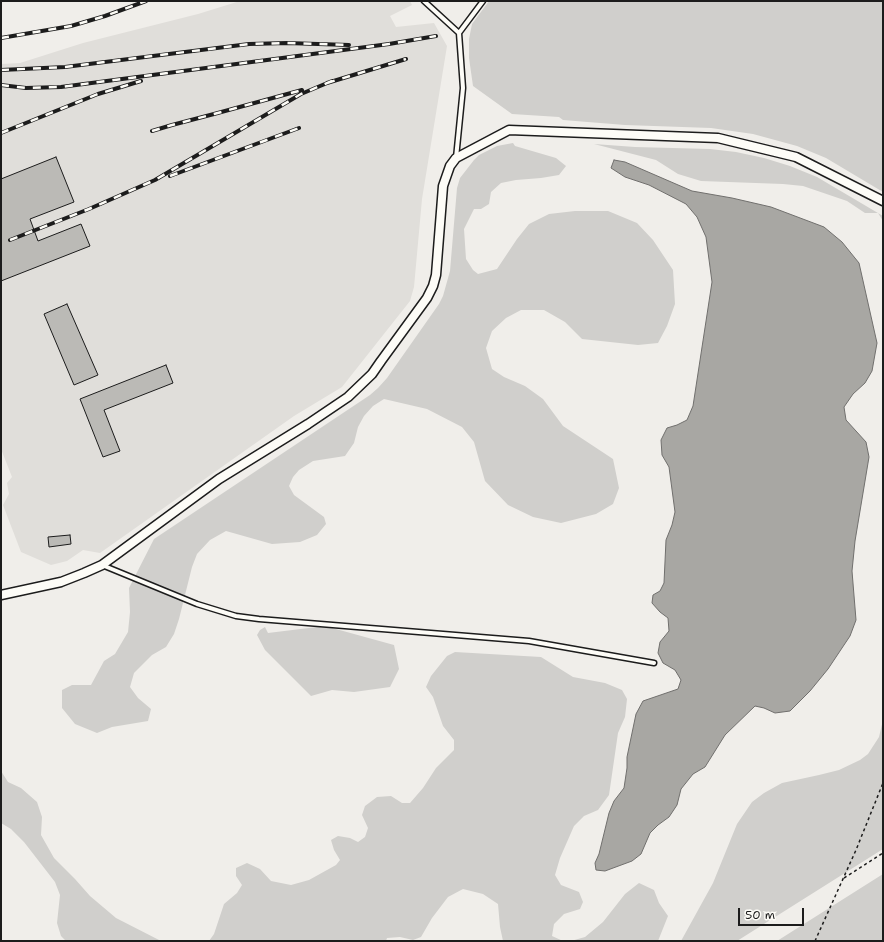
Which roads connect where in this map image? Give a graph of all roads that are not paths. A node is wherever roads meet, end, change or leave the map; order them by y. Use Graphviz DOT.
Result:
graph roads {
  1 [pos="424,1"];
  2 [pos="482,1"];
  3 [pos="459,33"];
  4 [pos="456,158"];
  5 [pos="883,201"];
  6 [pos="102,565"];
  7 [pos="1,595"];
  8 [pos="654,663"];
  1 -- 3 [label="lane"];
  2 -- 3 [label="lane"];
  3 -- 4 [label="lane"];
  4 -- 5 [label="street"];
  4 -- 6 [label="street"];
  6 -- 7 [label="street"];
  6 -- 8 [label="lane"];
}
